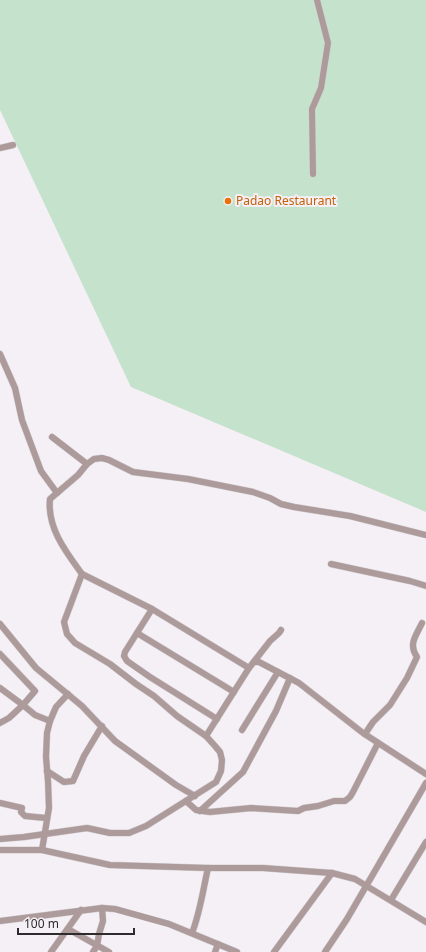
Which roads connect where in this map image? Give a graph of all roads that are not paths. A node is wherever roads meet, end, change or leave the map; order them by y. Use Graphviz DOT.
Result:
graph roads {
  1 [pos="317,0"];
  2 [pos="13,145"];
  3 [pos="0,148"];
  4 [pos="314,174"];
  5 [pos="0,354"];
  6 [pos="52,437"];
  7 [pos="88,464"];
  8 [pos="57,493"];
  9 [pos="426,535"];
  10 [pos="331,564"];
  11 [pos="82,574"];
  12 [pos="426,586"];
  13 [pos="152,610"];
  14 [pos="422,623"];
  15 [pos="0,624"];
  16 [pos="281,630"];
  17 [pos="137,633"];
  18 [pos="0,654"];
  19 [pos="254,662"];
  20 [pos="249,668"];
  21 [pos="278,672"];
  22 [pos="290,678"];
  23 [pos="161,684"];
  24 [pos="0,688"];
  25 [pos="234,692"];
  26 [pos="68,694"];
  27 [pos="154,696"];
  28 [pos="23,706"];
  29 [pos="217,719"];
  30 [pos="50,721"];
  31 [pos="0,724"];
  32 [pos="102,726"];
  33 [pos="242,730"];
  34 [pos="365,734"];
  35 [pos="206,736"];
  36 [pos="378,743"];
  37 [pos="47,771"];
  38 [pos="426,774"];
  39 [pos="426,783"];
  40 [pos="195,796"];
  41 [pos="0,802"];
  42 [pos="193,807"];
  43 [pos="46,818"];
  44 [pos="44,834"];
  45 [pos="0,839"];
  46 [pos="426,842"];
  47 [pos="0,850"];
  48 [pos="42,850"];
  49 [pos="208,868"];
  50 [pos="332,873"];
  51 [pos="366,886"];
  52 [pos="391,900"];
  53 [pos="102,908"];
  54 [pos="81,910"];
  55 [pos="0,921"];
  56 [pos="426,922"];
  57 [pos="68,929"];
  58 [pos="192,933"];
  59 [pos="218,944"];
  60 [pos="97,946"];
  61 [pos="51,952"];
  62 [pos="93,952"];
  63 [pos="109,952"];
  64 [pos="214,952"];
  65 [pos="236,952"];
  66 [pos="274,952"];
  67 [pos="324,952"];
  1 -- 4 [label="street"];
  2 -- 3 [label="street"];
  5 -- 8 [label="street"];
  6 -- 7 [label="street"];
  7 -- 8 [label="street"];
  7 -- 9 [label="street"];
  8 -- 11 [label="street"];
  10 -- 12 [label="street"];
  11 -- 13 [label="street"];
  11 -- 27 [label="street"];
  13 -- 17 [label="street"];
  13 -- 20 [label="street"];
  14 -- 34 [label="street"];
  15 -- 26 [label="street"];
  16 -- 19 [label="street"];
  17 -- 23 [label="street"];
  17 -- 25 [label="street"];
  18 -- 28 [label="street"];
  19 -- 20 [label="street"];
  19 -- 21 [label="street"];
  20 -- 25 [label="street"];
  21 -- 22 [label="street"];
  21 -- 33 [label="street"];
  22 -- 34 [label="street"];
  22 -- 42 [label="street"];
  23 -- 27 [label="street"];
  23 -- 29 [label="street"];
  24 -- 28 [label="street"];
  25 -- 29 [label="street"];
  26 -- 30 [label="street"];
  26 -- 32 [label="street"];
  27 -- 35 [label="street"];
  28 -- 30 [label="street"];
  28 -- 31 [label="street"];
  29 -- 35 [label="street"];
  30 -- 37 [label="street"];
  32 -- 37 [label="street"];
  32 -- 40 [label="street"];
  34 -- 36 [label="street"];
  35 -- 40 [label="street"];
  36 -- 38 [label="street"];
  36 -- 42 [label="street"];
  37 -- 43 [label="street"];
  39 -- 51 [label="street"];
  40 -- 42 [label="street"];
  41 -- 43 [label="street"];
  42 -- 44 [label="street"];
  43 -- 44 [label="street"];
  44 -- 45 [label="street"];
  44 -- 48 [label="street"];
  46 -- 52 [label="street"];
  47 -- 48 [label="street"];
  48 -- 49 [label="street"];
  49 -- 50 [label="street"];
  49 -- 58 [label="street"];
  50 -- 51 [label="street"];
  50 -- 66 [label="street"];
  51 -- 52 [label="street"];
  51 -- 67 [label="street"];
  52 -- 56 [label="street"];
  53 -- 54 [label="street"];
  53 -- 58 [label="street"];
  53 -- 60 [label="street"];
  54 -- 55 [label="street"];
  54 -- 57 [label="street"];
  57 -- 60 [label="street"];
  57 -- 61 [label="street"];
  58 -- 59 [label="street"];
  59 -- 64 [label="street"];
  59 -- 65 [label="street"];
  60 -- 62 [label="street"];
  60 -- 63 [label="street"];
}
